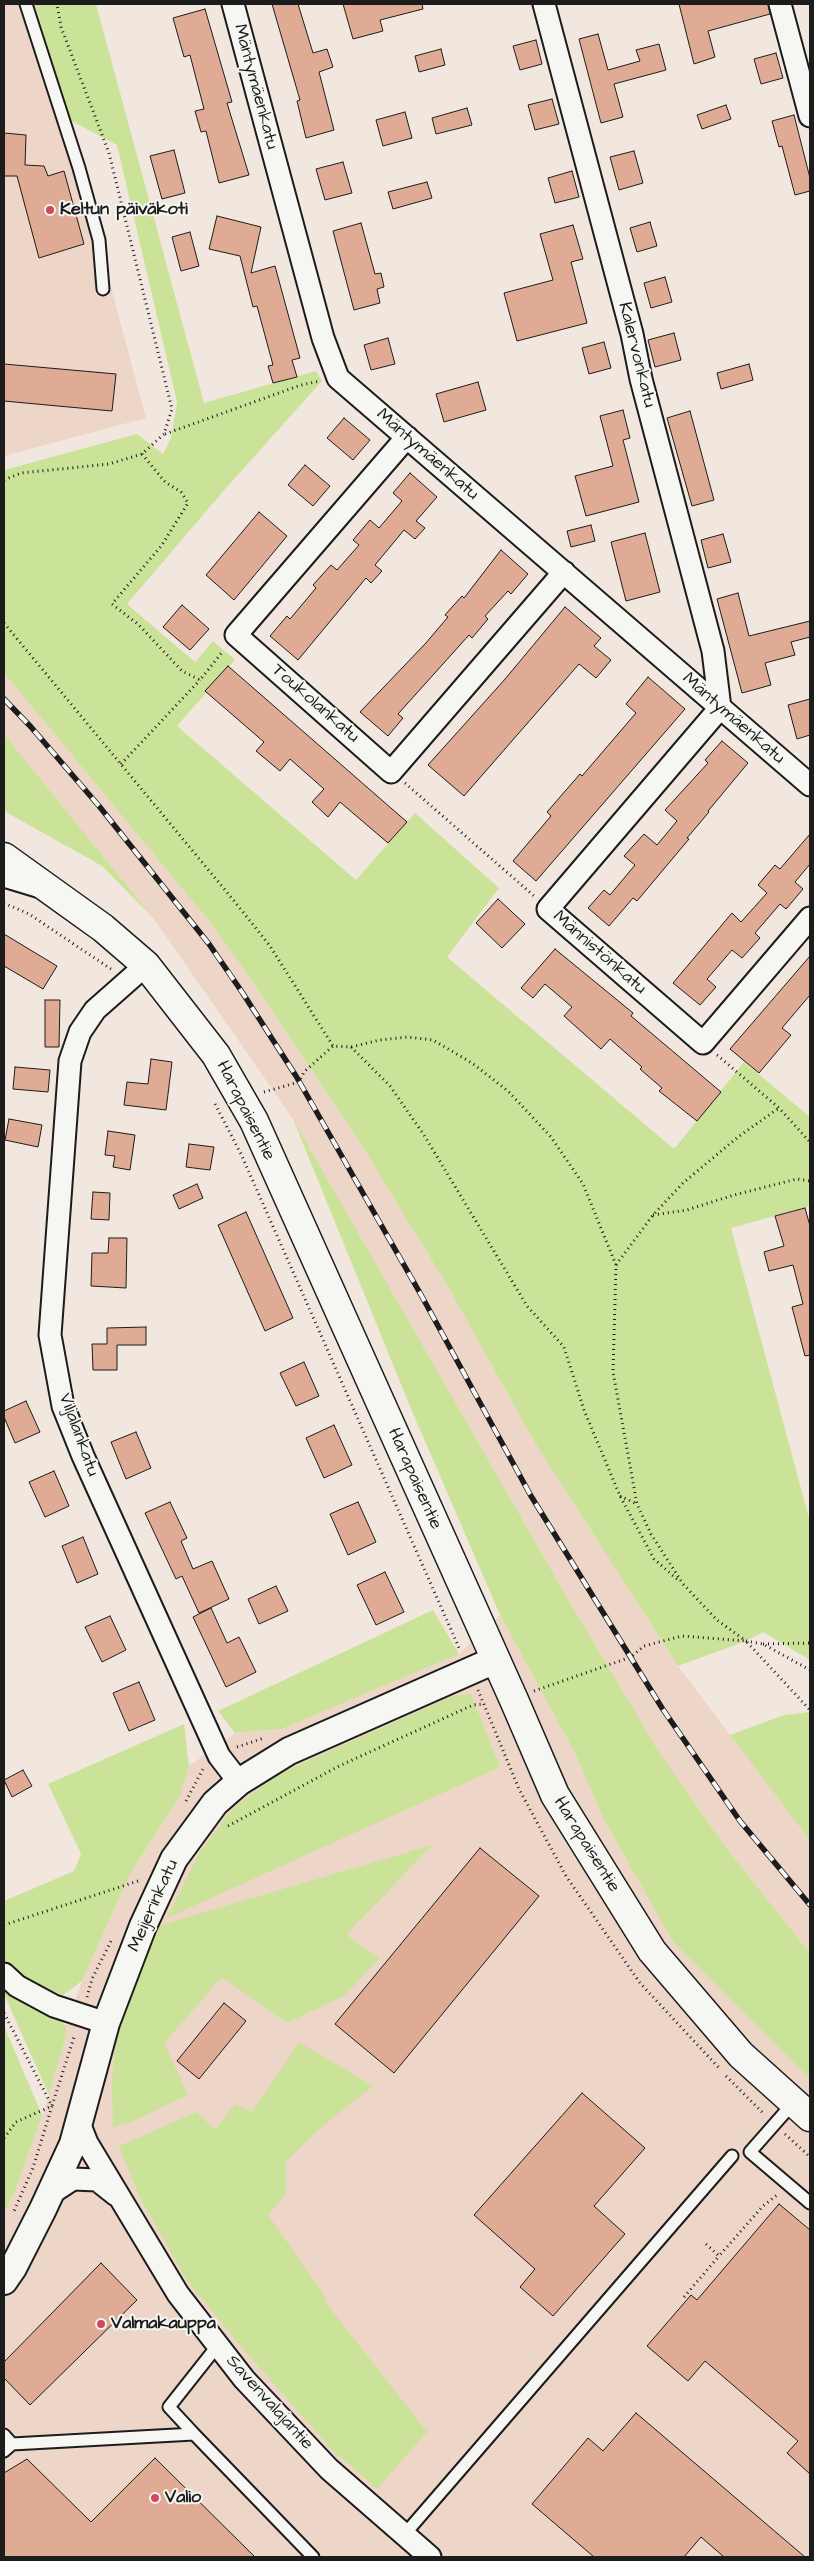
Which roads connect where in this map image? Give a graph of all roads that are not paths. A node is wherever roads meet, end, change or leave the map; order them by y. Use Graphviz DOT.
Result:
graph roads {
  1 [pos="26,4"];
  2 [pos="233,4"];
  3 [pos="544,4"];
  4 [pos="780,4"];
  5 [pos="810,116"];
  6 [pos="103,289"];
  7 [pos="407,438"];
  8 [pos="564,572"];
  9 [pos="720,708"];
  10 [pos="810,785"];
  11 [pos="4,857"];
  12 [pos="4,876"];
  13 [pos="52,890"];
  14 [pos="810,918"];
  15 [pos="146,965"];
  16 [pos="495,1660"];
  17 [pos="239,1782"];
  18 [pos="4,1974"];
  19 [pos="106,2023"];
  20 [pos="802,2110"];
  21 [pos="79,2123"];
  22 [pos="732,2156"];
  23 [pos="50,2194"];
  24 [pos="120,2198"];
  25 [pos="810,2204"];
  26 [pos="4,2281"];
  27 [pos="218,2346"];
  28 [pos="194,2434"];
  29 [pos="6,2443"];
  30 [pos="415,2549"];
  31 [pos="313,2557"];
  1 -- 6 [label="lane"];
  2 -- 7 [label="street, Mäntymäenkatu"];
  3 -- 9 [label="street, Kalervonkatu"];
  4 -- 5 [label="street"];
  7 -- 8 [label="street, Mäntymäenkatu"];
  7 -- 8 [label="street, Toukolankatu"];
  8 -- 9 [label="street, Mäntymäenkatu"];
  9 -- 10 [label="street, Mäntymäenkatu"];
  9 -- 14 [label="street, Männistönkatu"];
  11 -- 13 [label="main road, Harapaisentie"];
  12 -- 13 [label="street"];
  13 -- 15 [label="main road, Harapaisentie"];
  15 -- 16 [label="main road, Harapaisentie"];
  15 -- 17 [label="street, Viljalankatu"];
  16 -- 17 [label="street, Meijerinkatu"];
  16 -- 20 [label="main road, Harapaisentie"];
  17 -- 19 [label="street, Meijerinkatu"];
  18 -- 19 [label="street"];
  19 -- 21 [label="street, Meijerinkatu"];
  20 -- 25 [label="lane"];
  21 -- 23 [label="street, Meijerinkatu"];
  21 -- 24 [label="street, Savenvalajantie"];
  22 -- 30 [label="lane"];
  23 -- 24 [label="street, Savenvalajantie"];
  23 -- 26 [label="street, Meijerinkatu"];
  24 -- 27 [label="street, Savenvalajantie"];
  27 -- 28 [label="lane"];
  27 -- 30 [label="street, Savenvalajantie"];
  28 -- 29 [label="lane"];
  28 -- 31 [label="lane"];
}
